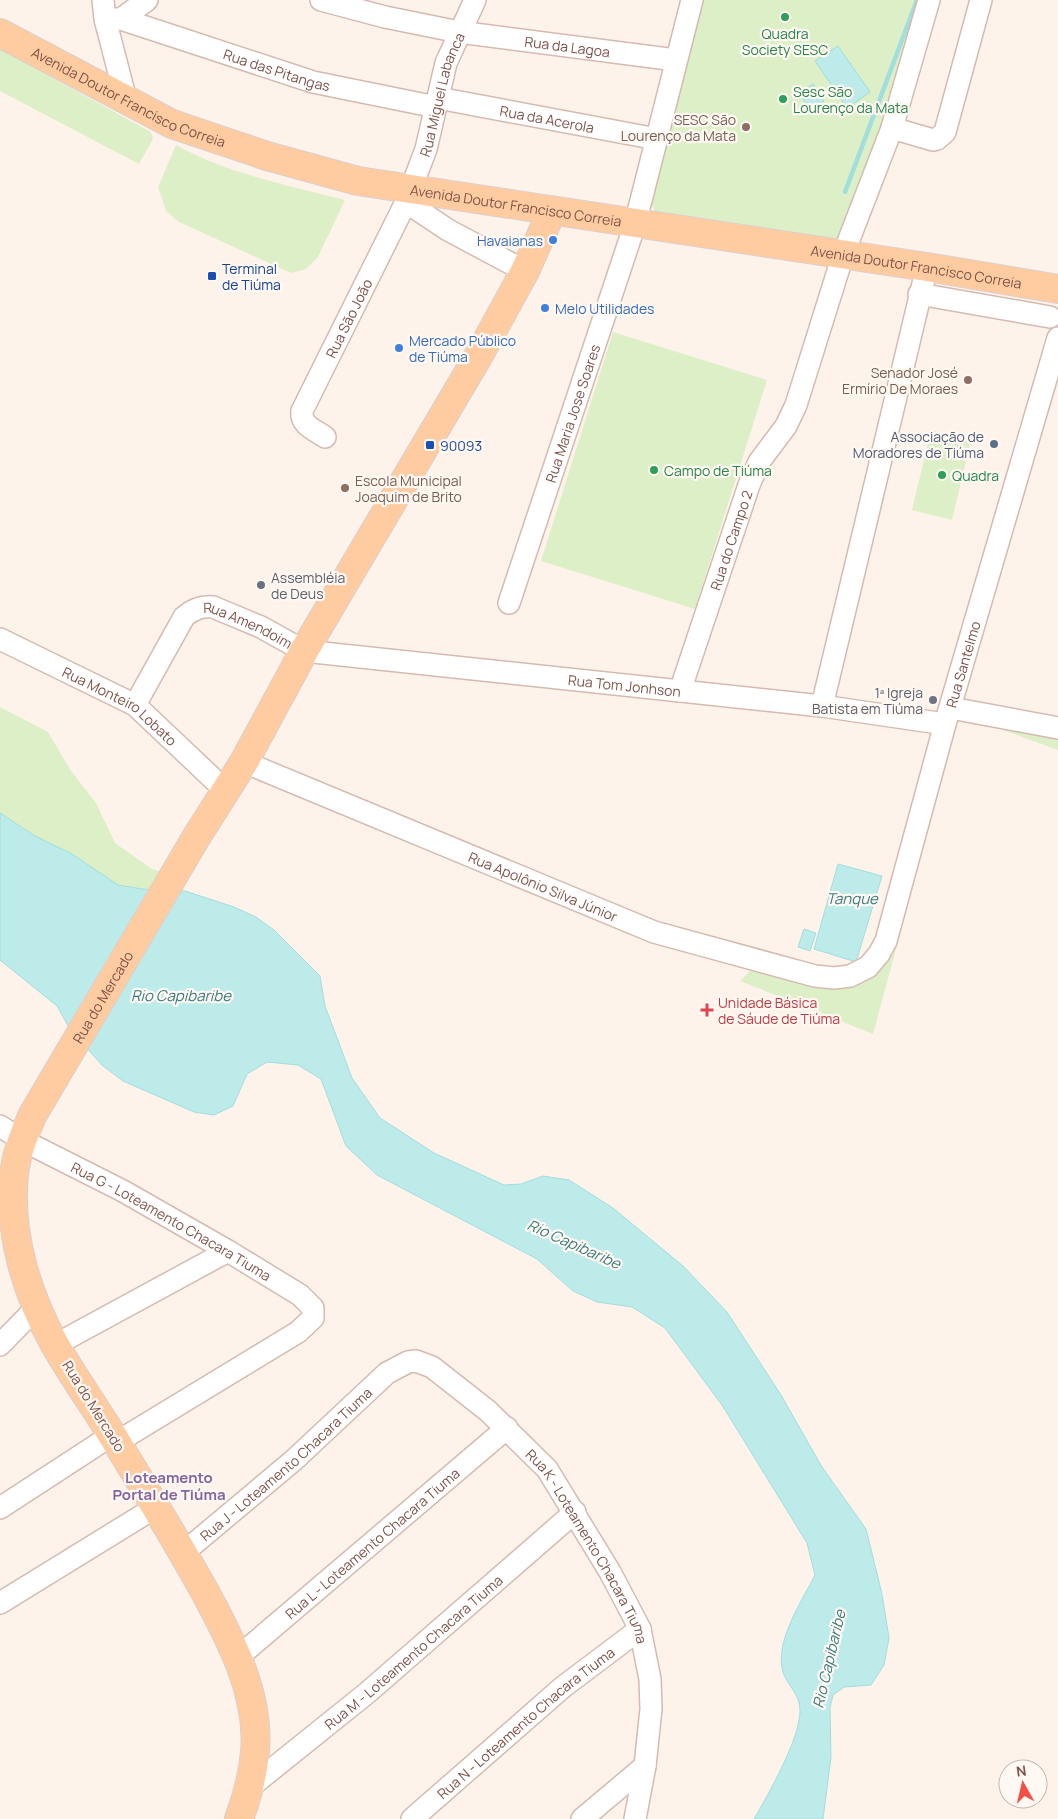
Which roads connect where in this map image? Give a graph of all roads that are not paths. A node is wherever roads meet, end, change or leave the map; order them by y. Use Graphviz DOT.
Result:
graph roads {
  1 [pos="147,0"];
  2 [pos="321,0"];
  3 [pos="475,0"];
  4 [pos="692,0"];
  5 [pos="928,0"];
  6 [pos="981,0"];
  7 [pos="109,13"];
  8 [pos="459,32"];
  9 [pos="0,33"];
  10 [pos="676,60"];
  11 [pos="126,100"];
  12 [pos="437,103"];
  13 [pos="892,128"];
  14 [pos="658,139"];
  15 [pos="408,196"];
  16 [pos="552,211"];
  17 [pos="635,224"];
  18 [pos="843,254"];
  19 [pos="926,267"];
  20 [pos="525,271"];
  21 [pos="1058,290"];
  22 [pos="919,294"];
  23 [pos="1050,317"];
  24 [pos="1058,338"];
  25 [pos="325,437"];
  26 [pos="509,603"];
  27 [pos="0,639"];
  28 [pos="304,651"];
  29 [pos="680,691"];
  30 [pos="135,705"];
  31 [pos="822,706"];
  32 [pos="948,716"];
  33 [pos="1058,728"];
  34 [pos="244,762"];
  35 [pos="226,791"];
  36 [pos="850,976"];
  37 [pos="11,1133"];
  38 [pos="7,1181"];
  39 [pos="228,1252"];
  40 [pos="37,1307"];
  41 [pos="55,1344"];
  42 [pos="0,1345"];
  43 [pos="388,1373"];
  44 [pos="507,1428"];
  45 [pos="115,1439"];
  46 [pos="156,1507"];
  47 [pos="0,1508"];
  48 [pos="574,1512"];
  49 [pos="183,1553"];
  50 [pos="0,1603"];
  51 [pos="640,1629"];
  52 [pos="238,1657"];
  53 [pos="645,1766"];
  54 [pos="250,1787"];
  55 [pos="239,1819"];
  56 [pos="412,1819"];
  57 [pos="582,1819"];
  58 [pos="635,1819"];
  1 -- 7 [label="street"];
  2 -- 8 [label="street, Rua da Lagoa"];
  3 -- 8 [label="street, Rua Miguel Labanca"];
  4 -- 10 [label="street, Rua Maria Jose Soares"];
  5 -- 13 [label="street, Rua do Campo 2"];
  6 -- 13 [label="street"];
  7 -- 11 [label="street"];
  7 -- 12 [label="street, Rua das Pitangas"];
  8 -- 10 [label="street, Rua da Lagoa"];
  8 -- 12 [label="street, Rua Miguel Labanca"];
  9 -- 11 [label="main road, Avenida Doutor Francisco Correia"];
  10 -- 14 [label="street, Rua Maria Jose Soares"];
  11 -- 15 [label="main road, Avenida Doutor Francisco Correia"];
  12 -- 14 [label="street, Rua da Acerola"];
  12 -- 15 [label="street, Rua Miguel Labanca"];
  13 -- 18 [label="street, Rua do Campo 2"];
  14 -- 17 [label="street, Rua Maria Jose Soares"];
  15 -- 16 [label="main road, Avenida Doutor Francisco Correia"];
  15 -- 20 [label="street"];
  15 -- 25 [label="street, Rua São João"];
  16 -- 17 [label="main road, Avenida Doutor Francisco Correia"];
  16 -- 20 [label="main road, Rua do Mercado"];
  17 -- 18 [label="main road, Avenida Doutor Francisco Correia"];
  17 -- 26 [label="street, Rua Maria Jose Soares"];
  18 -- 19 [label="main road, Avenida Doutor Francisco Correia"];
  18 -- 29 [label="street, Rua do Campo 2"];
  19 -- 21 [label="main road, Avenida Doutor Francisco Correia"];
  19 -- 22 [label="street"];
  20 -- 28 [label="main road, Rua do Mercado"];
  22 -- 23 [label="street"];
  22 -- 31 [label="street"];
  24 -- 32 [label="street, Rua Santelmo"];
  27 -- 30 [label="street, Rua Monteiro Lobato"];
  28 -- 29 [label="street, Rua Tom Jonhson"];
  28 -- 30 [label="street, Rua Amendoim"];
  28 -- 34 [label="main road, Rua do Mercado"];
  29 -- 31 [label="street, Rua Tom Jonhson"];
  30 -- 35 [label="street, Rua Monteiro Lobato"];
  31 -- 32 [label="street, Rua Tom Jonhson"];
  32 -- 33 [label="street, Rua Tom Jonhson"];
  32 -- 36 [label="street, Rua Santelmo"];
  34 -- 35 [label="main road, Rua do Mercado"];
  34 -- 36 [label="street, Rua Apolônio Silva Júnior"];
  35 -- 37 [label="main road, Rua do Mercado"];
  37 -- 38 [label="main road, Rua do Mercado"];
  37 -- 39 [label="street, Rua G - Loteamento Chacara Tiuma"];
  38 -- 40 [label="main road, Rua do Mercado"];
  39 -- 41 [label="street"];
  39 -- 45 [label="street, Rua G - Loteamento Chacara Tiuma"];
  40 -- 41 [label="main road, Rua do Mercado"];
  40 -- 42 [label="street"];
  41 -- 45 [label="main road, Rua do Mercado"];
  43 -- 44 [label="street, Rua K - Loteamento Chacara Tiuma"];
  43 -- 49 [label="street, Rua J - Loteamento Chacara Tiuma"];
  44 -- 48 [label="street, Rua K - Loteamento Chacara Tiuma"];
  44 -- 52 [label="street, Rua L - Loteamento Chacara Tiuma"];
  45 -- 46 [label="main road, Rua do Mercado"];
  45 -- 47 [label="street"];
  46 -- 49 [label="main road, Rua do Mercado"];
  46 -- 50 [label="street"];
  48 -- 51 [label="street, Rua K - Loteamento Chacara Tiuma"];
  48 -- 54 [label="street, Rua M - Loteamento Chacara Tiuma"];
  49 -- 52 [label="main road, Rua do Mercado"];
  51 -- 53 [label="street, Rua K - Loteamento Chacara Tiuma"];
  51 -- 56 [label="street, Rua N - Loteamento Chacara Tiuma"];
  52 -- 54 [label="main road, Rua do Mercado"];
  53 -- 57 [label="street"];
  53 -- 58 [label="street, Rua K - Loteamento Chacara Tiuma"];
  54 -- 55 [label="main road, Rua do Mercado"];
}
